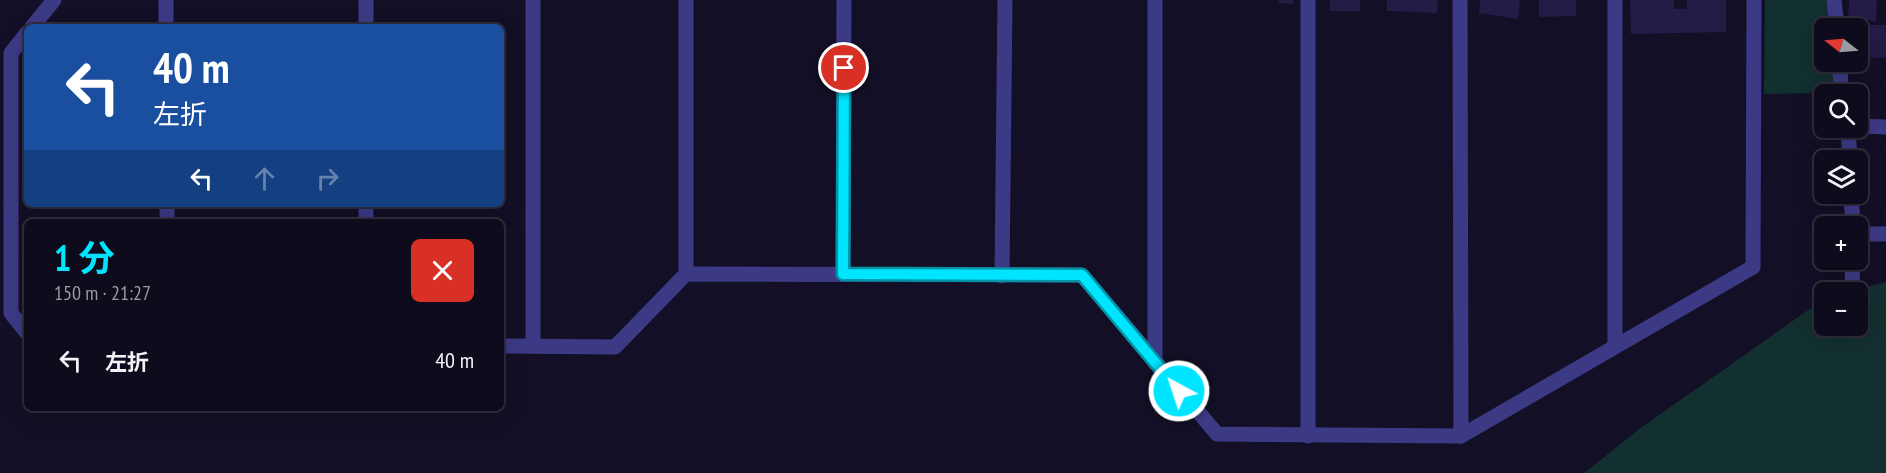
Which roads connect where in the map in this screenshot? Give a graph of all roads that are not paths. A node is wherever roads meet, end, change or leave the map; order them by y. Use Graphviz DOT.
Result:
graph roads {
  1 [pos="54,0"];
  2 [pos="166,0"];
  3 [pos="366,0"];
  4 [pos="533,0"];
  5 [pos="686,0"];
  6 [pos="844,0"];
  7 [pos="1005,0"];
  8 [pos="1155,0"];
  9 [pos="1308,0"];
  10 [pos="1461,0"];
  11 [pos="1615,0"];
  12 [pos="1754,0"];
  13 [pos="1834,0"];
  14 [pos="1835,18"];
  15 [pos="34,24"];
  16 [pos="166,24"];
  17 [pos="366,24"];
  18 [pos="24,37"];
  19 [pos="1868,126"];
  20 [pos="1886,127"];
  21 [pos="1868,234"];
  22 [pos="1886,234"];
  23 [pos="686,274"];
  24 [pos="843,274"];
  25 [pos="1002,276"];
  26 [pos="24,329"];
  27 [pos="504,346"];
  28 [pos="533,346"];
  29 [pos="1615,346"];
  30 [pos="1155,363"];
  31 [pos="1308,436"];
  32 [pos="1461,436"];
  1 -- 15 [label="street"];
  2 -- 16 [label="street"];
  3 -- 17 [label="street"];
  4 -- 28 [label="street"];
  5 -- 23 [label="street"];
  6 -- 24 [label="street"];
  7 -- 25 [label="street"];
  8 -- 30 [label="street"];
  9 -- 31 [label="street"];
  10 -- 32 [label="street"];
  11 -- 29 [label="street"];
  12 -- 29 [label="street"];
  13 -- 14 [label="street"];
  18 -- 26 [label="street"];
  19 -- 20 [label="street"];
  21 -- 22 [label="street"];
  23 -- 24 [label="street"];
  23 -- 28 [label="street"];
  24 -- 25 [label="street"];
  25 -- 30 [label="street"];
  27 -- 28 [label="street"];
  29 -- 32 [label="street"];
  30 -- 31 [label="street"];
  31 -- 32 [label="street"];
}
